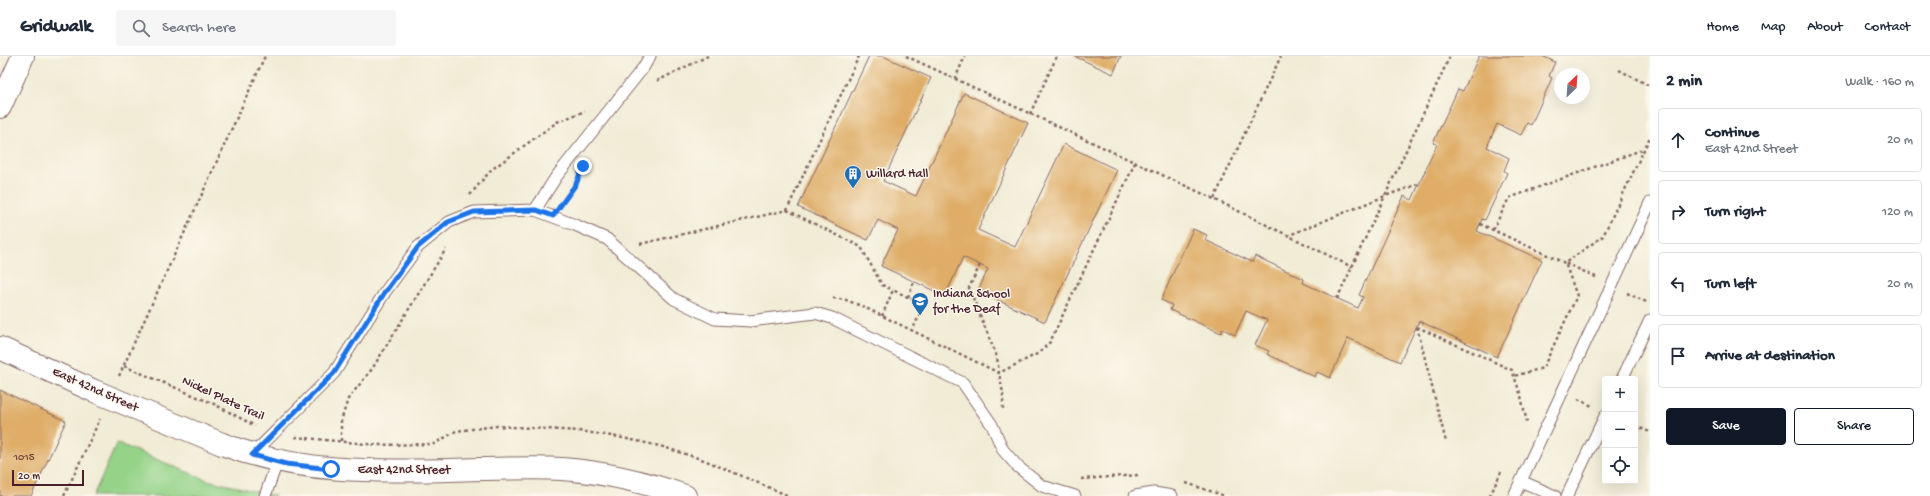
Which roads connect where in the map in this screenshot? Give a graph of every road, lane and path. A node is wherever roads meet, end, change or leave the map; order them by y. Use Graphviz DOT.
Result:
graph roads {
  1 [pos="23,56"];
  2 [pos="264,56"];
  3 [pos="650,56"];
  4 [pos="708,56"];
  5 [pos="859,56"];
  6 [pos="906,56"];
  7 [pos="914,56"];
  8 [pos="965,56"];
  9 [pos="1057,56"];
  10 [pos="1281,56"];
  11 [pos="1450,56"];
  12 [pos="910,58"];
  13 [pos="1619,70"];
  14 [pos="955,79"];
  15 [pos="654,82"];
  16 [pos="1650,86"];
  17 [pos="620,98"];
  18 [pos="0,107"];
  19 [pos="1030,114"];
  20 [pos="1650,136"];
  21 [pos="1644,149"];
  22 [pos="1135,163"];
  23 [pos="578,178"];
  24 [pos="1419,184"];
  25 [pos="469,196"];
  26 [pos="1385,196"];
  27 [pos="1214,199"];
  28 [pos="1649,207"];
  29 [pos="536,210"];
  30 [pos="787,210"];
  31 [pos="553,216"];
  32 [pos="1480,224"];
  33 [pos="1493,230"];
  34 [pos="1287,236"];
  35 [pos="448,247"];
  36 [pos="618,249"];
  37 [pos="1565,263"];
  38 [pos="980,265"];
  39 [pos="1352,267"];
  40 [pos="914,282"];
  41 [pos="893,290"];
  42 [pos="908,297"];
  43 [pos="1337,299"];
  44 [pos="882,316"];
  45 [pos="1650,320"];
  46 [pos="912,331"];
  47 [pos="0,348"];
  48 [pos="124,366"];
  49 [pos="1514,376"];
  50 [pos="1623,376"];
  51 [pos="117,380"];
  52 [pos="1562,392"];
  53 [pos="1601,412"];
  54 [pos="103,413"];
  55 [pos="1638,427"];
  56 [pos="1650,432"];
  57 [pos="274,433"];
  58 [pos="1446,442"];
  59 [pos="1539,442"];
  60 [pos="252,455"];
  61 [pos="277,462"];
  62 [pos="1502,472"];
  63 [pos="1521,480"];
  64 [pos="64,496"];
  65 [pos="265,496"];
  66 [pos="685,496"];
  67 [pos="1075,496"];
  68 [pos="1135,496"];
  69 [pos="1172,496"];
  70 [pos="1490,496"];
  71 [pos="1514,496"];
  72 [pos="1555,496"];
  73 [pos="1567,496"];
  1 -- 18 [label="street"];
  2 -- 48 [label="path"];
  3 -- 17 [label="lane"];
  4 -- 15 [label="path"];
  5 -- 30 [label="path"];
  6 -- 12 [label="path"];
  7 -- 12 [label="path"];
  8 -- 14 [label="path"];
  9 -- 19 [label="path"];
  10 -- 27 [label="path"];
  11 -- 26 [label="path"];
  12 -- 14 [label="path"];
  13 -- 16 [label="path"];
  14 -- 19 [label="path"];
  17 -- 25 [label="path"];
  17 -- 29 [label="lane"];
  19 -- 22 [label="path"];
  20 -- 21 [label="path"];
  21 -- 33 [label="path"];
  21 -- 37 [label="path"];
  22 -- 27 [label="path"];
  22 -- 38 [label="path"];
  23 -- 31 [label="path"];
  24 -- 26 [label="path"];
  26 -- 34 [label="path"];
  26 -- 39 [label="path"];
  27 -- 34 [label="path"];
  28 -- 52 [label="lane"];
  29 -- 31 [label="lane"];
  29 -- 57 [label="lane"];
  30 -- 36 [label="path"];
  30 -- 41 [label="path"];
  31 -- 36 [label="lane"];
  32 -- 33 [label="path"];
  33 -- 37 [label="path"];
  34 -- 39 [label="path"];
  35 -- 57 [label="path, Nickel Plate Trail"];
  36 -- 67 [label="lane"];
  37 -- 49 [label="path"];
  39 -- 43 [label="path"];
  40 -- 42 [label="path"];
  41 -- 42 [label="path"];
  41 -- 44 [label="path"];
  42 -- 46 [label="path"];
  45 -- 50 [label="lane"];
  47 -- 60 [label="street, East 42nd Street"];
  48 -- 51 [label="path"];
  48 -- 57 [label="path, Nickel Plate Trail"];
  49 -- 58 [label="path"];
  49 -- 59 [label="path"];
  52 -- 53 [label="path"];
  52 -- 59 [label="lane"];
  53 -- 73 [label="lane"];
  54 -- 64 [label="path"];
  55 -- 56 [label="path"];
  57 -- 60 [label="lane"];
  59 -- 63 [label="lane"];
  60 -- 61 [label="street, East 42nd Street"];
  61 -- 65 [label="lane"];
  61 -- 66 [label="street, East 42nd Street"];
  62 -- 70 [label="path"];
  63 -- 71 [label="lane"];
  63 -- 72 [label="lane"];
  68 -- 69 [label="lane"];
}
